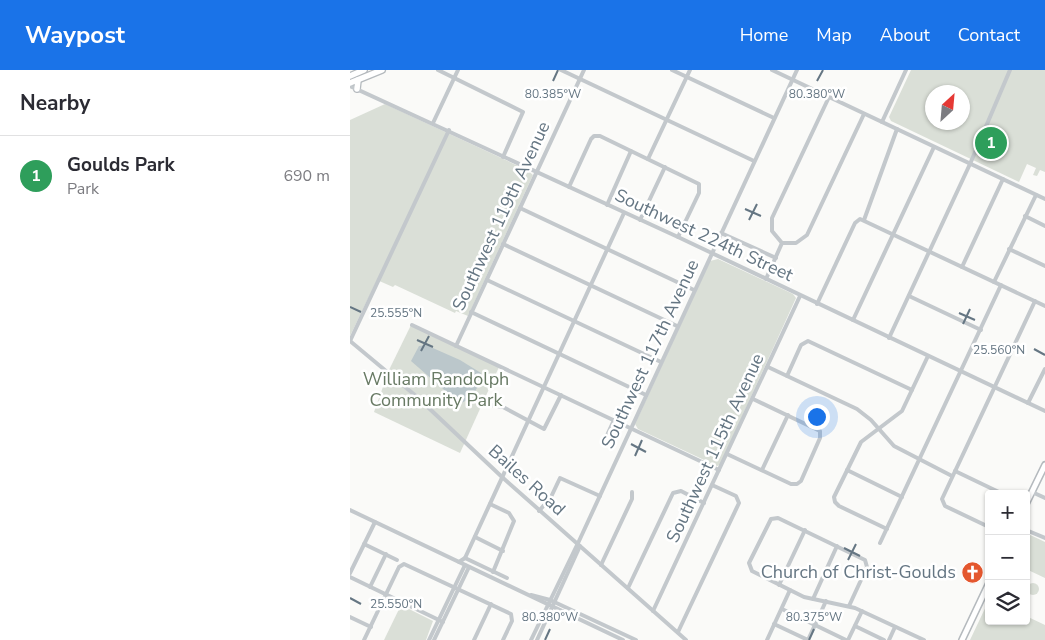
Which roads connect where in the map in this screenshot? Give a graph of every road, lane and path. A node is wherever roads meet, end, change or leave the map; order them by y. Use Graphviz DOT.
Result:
graph roads {
  1 [pos="364,70"];
  2 [pos="372,70"];
  3 [pos="382,70"];
  4 [pos="438,70"];
  5 [pos="458,70"];
  6 [pos="560,70"];
  7 [pos="584,70"];
  8 [pos="672,70"];
  9 [pos="690,70"];
  10 [pos="772,70"];
  11 [pos="796,70"];
  12 [pos="906,70"];
  13 [pos="1010,70"];
  14 [pos="687,77"];
  15 [pos="350,78"];
  16 [pos="454,78"];
  17 [pos="580,79"];
  18 [pos="792,79"];
  19 [pos="358,80"];
  20 [pos="350,85"];
  21 [pos="357,89"];
  22 [pos="829,97"];
  23 [pos="864,114"];
  24 [pos="774,118"];
  25 [pos="667,120"];
  26 [pos="882,122"];
  27 [pos="433,123"];
  28 [pos="897,129"];
  29 [pos="449,130"];
  30 [pos="934,147"];
  31 [pos="631,151"];
  32 [pos="503,157"];
  33 [pos="648,159"];
  34 [pos="754,161"];
  35 [pos="970,164"];
  36 [pos="664,167"];
  37 [pos="536,172"];
  38 [pos="1003,179"];
  39 [pos="569,187"];
  40 [pos="1036,195"];
  41 [pos="1045,199"];
  42 [pos="606,204"];
  43 [pos="520,208"];
  44 [pos="624,212"];
  45 [pos="1025,216"];
  46 [pos="640,220"];
  47 [pos="864,220"];
  48 [pos="1045,226"];
  49 [pos="721,233"];
  50 [pos="893,234"];
  51 [pos="678,237"];
  52 [pos="782,243"];
  53 [pos="503,244"];
  54 [pos="607,249"];
  55 [pos="1010,249"];
  56 [pos="929,251"];
  57 [pos="711,254"];
  58 [pos="776,258"];
  59 [pos="1045,266"];
  60 [pos="962,267"];
  61 [pos="766,279"];
  62 [pos="486,280"];
  63 [pos="994,282"];
  64 [pos="591,285"];
  65 [pos="1001,285"];
  66 [pos="694,290"];
  67 [pos="800,296"];
  68 [pos="909,296"];
  69 [pos="1035,301"];
  70 [pos="817,304"];
  71 [pos="1045,306"];
  72 [pos="471,312"];
  73 [pos="853,320"];
  74 [pos="574,321"];
  75 [pos="412,325"];
  76 [pos="678,326"];
  77 [pos="981,330"];
  78 [pos="889,338"];
  79 [pos="350,341"];
  80 [pos="456,346"];
  81 [pos="559,354"];
  82 [pos="928,356"];
  83 [pos="661,362"];
  84 [pos="768,367"];
  85 [pos="1045,369"];
  86 [pos="961,372"];
  87 [pos="787,376"];
  88 [pos="544,386"];
  89 [pos="994,388"];
  90 [pos="912,390"];
  91 [pos="561,395"];
  92 [pos="646,395"];
  93 [pos="753,399"];
  94 [pos="1028,404"];
  95 [pos="491,405"];
  96 [pos="1045,411"];
  97 [pos="788,415"];
  98 [pos="529,419"];
  99 [pos="614,420"];
  100 [pos="631,427"];
  101 [pos="878,429"];
  102 [pos="602,444"];
  103 [pos="727,454"];
  104 [pos="920,459"];
  105 [pos="1045,465"];
  106 [pos="719,470"];
  107 [pos="762,470"];
  108 [pos="846,470"];
  109 [pos="955,471"];
  110 [pos="952,476"];
  111 [pos="502,477"];
  112 [pos="712,485"];
  113 [pos="995,490"];
  114 [pos="632,492"];
  115 [pos="1032,492"];
  116 [pos="600,496"];
  117 [pos="1030,496"];
  118 [pos="902,497"];
  119 [pos="1045,498"];
  120 [pos="704,502"];
  121 [pos="490,504"];
  122 [pos="350,510"];
  123 [pos="539,511"];
  124 [pos="375,522"];
  125 [pos="985,525"];
  126 [pos="887,529"];
  127 [pos="804,530"];
  128 [pos="1030,532"];
  129 [pos="475,537"];
  130 [pos="1045,538"];
  131 [pos="880,542"];
  132 [pos="578,543"];
  133 [pos="364,544"];
  134 [pos="837,546"];
  135 [pos="503,551"];
  136 [pos="386,554"];
  137 [pos="465,558"];
  138 [pos="398,560"];
  139 [pos="459,562"];
  140 [pos="601,565"];
  141 [pos="467,566"];
  142 [pos="494,572"];
  143 [pos="350,573"];
  144 [pos="350,577"];
  145 [pos="507,578"];
  146 [pos="779,584"];
  147 [pos="370,587"];
  148 [pos="457,588"];
  149 [pos="628,588"];
  150 [pos="790,590"];
  151 [pos="985,591"];
  152 [pos="386,594"];
  153 [pos="526,594"];
  154 [pos="812,599"];
  155 [pos="550,600"];
  156 [pos="826,601"];
  157 [pos="556,602"];
  158 [pos="491,604"];
  159 [pos="548,605"];
  160 [pos="849,606"];
  161 [pos="553,607"];
  162 [pos="782,609"];
  163 [pos="653,611"];
  164 [pos="862,611"];
  165 [pos="350,617"];
  166 [pos="441,621"];
  167 [pos="774,624"];
  168 [pos="815,625"];
  169 [pos="855,626"];
  170 [pos="895,626"];
  171 [pos="370,627"];
  172 [pos="678,632"];
  173 [pos="872,634"];
  174 [pos="364,640"];
  175 [pos="429,640"];
  176 [pos="434,640"];
  177 [pos="474,640"];
  178 [pos="503,640"];
  179 [pos="531,640"];
  180 [pos="537,640"];
  181 [pos="623,640"];
  182 [pos="636,640"];
  183 [pos="685,640"];
  184 [pos="768,640"];
  185 [pos="808,640"];
  186 [pos="847,640"];
  187 [pos="869,640"];
  188 [pos="884,640"];
  189 [pos="889,640"];
  190 [pos="924,640"];
  191 [pos="962,640"];
  1 -- 15 [label="highway"];
  2 -- 15 [label="highway"];
  3 -- 19 [label="highway"];
  4 -- 16 [label="street"];
  5 -- 16 [label="street"];
  6 -- 17 [label="street"];
  7 -- 17 [label="street, Southwest 119th Avenue"];
  8 -- 14 [label="street"];
  9 -- 14 [label="street"];
  10 -- 18 [label="street"];
  11 -- 18 [label="street, Southwest 117th Avenue"];
  12 -- 26 [label="street"];
  13 -- 35 [label="street"];
  14 -- 24 [label="street"];
  14 -- 25 [label="street"];
  16 -- 27 [label="street"];
  16 -- 32 [label="street"];
  17 -- 25 [label="street"];
  17 -- 37 [label="street, Southwest 119th Avenue"];
  18 -- 22 [label="street"];
  18 -- 24 [label="street, Southwest 117th Avenue"];
  19 -- 20 [label="highway"];
  19 -- 21 [label="highway"];
  20 -- 21 [label="street, Southwest 224th Street"];
  21 -- 27 [label="street, Southwest 224th Street"];
  22 -- 23 [label="street"];
  22 -- 52 [label="street"];
  23 -- 26 [label="street"];
  23 -- 52 [label="street"];
  24 -- 34 [label="street, Southwest 117th Avenue"];
  25 -- 33 [label="street"];
  25 -- 34 [label="street"];
  26 -- 28 [label="street"];
  27 -- 29 [label="street, Southwest 224th Street"];
  28 -- 30 [label="street"];
  28 -- 47 [label="street"];
  29 -- 32 [label="street, Southwest 224th Street"];
  29 -- 79 [label="street"];
  30 -- 35 [label="street"];
  30 -- 50 [label="street"];
  31 -- 33 [label="street"];
  31 -- 39 [label="street"];
  31 -- 42 [label="street"];
  32 -- 37 [label="street, Southwest 224th Street"];
  33 -- 36 [label="street"];
  34 -- 49 [label="street, Southwest 117th Avenue"];
  35 -- 38 [label="street"];
  35 -- 56 [label="street"];
  36 -- 46 [label="street"];
  36 -- 51 [label="street"];
  37 -- 39 [label="street, Southwest 224th Street"];
  37 -- 43 [label="street, Southwest 119th Avenue"];
  38 -- 40 [label="street"];
  38 -- 60 [label="street"];
  39 -- 42 [label="street, Southwest 224th Street"];
  40 -- 41 [label="street"];
  40 -- 45 [label="street"];
  42 -- 44 [label="street, Southwest 224th Street"];
  43 -- 53 [label="street, Southwest 119th Avenue"];
  43 -- 54 [label="street"];
  44 -- 46 [label="street, Southwest 224th Street"];
  44 -- 54 [label="street"];
  45 -- 48 [label="street"];
  45 -- 55 [label="street"];
  46 -- 51 [label="street, Southwest 224th Street"];
  47 -- 50 [label="street"];
  47 -- 70 [label="street"];
  49 -- 57 [label="street, Southwest 117th Avenue"];
  49 -- 58 [label="street, Southwest 224th Street"];
  50 -- 56 [label="street"];
  50 -- 73 [label="street"];
  51 -- 57 [label="street, Southwest 224th Street"];
  52 -- 58 [label="street"];
  53 -- 62 [label="street, Southwest 119th Avenue"];
  53 -- 64 [label="street"];
  54 -- 64 [label="street"];
  54 -- 66 [label="street"];
  55 -- 59 [label="street"];
  55 -- 63 [label="street"];
  56 -- 60 [label="street"];
  56 -- 68 [label="street"];
  57 -- 61 [label="street, Southwest 224th Street"];
  57 -- 66 [label="street, Southwest 117th Avenue"];
  58 -- 61 [label="street"];
  60 -- 63 [label="street"];
  61 -- 67 [label="street, Southwest 224th Street"];
  62 -- 72 [label="street, Southwest 119th Avenue"];
  62 -- 74 [label="street"];
  63 -- 65 [label="street"];
  64 -- 74 [label="street"];
  64 -- 76 [label="street"];
  65 -- 69 [label="street"];
  65 -- 77 [label="street"];
  66 -- 76 [label="street, Southwest 117th Avenue"];
  67 -- 70 [label="street, Southwest 224th Street"];
  67 -- 84 [label="street, Southwest 115th Avenue"];
  68 -- 77 [label="street"];
  68 -- 78 [label="street"];
  69 -- 71 [label="street"];
  69 -- 89 [label="street"];
  70 -- 73 [label="street, Southwest 224th Street"];
  72 -- 80 [label="street, Southwest 119th Avenue"];
  72 -- 81 [label="street"];
  73 -- 78 [label="street, Southwest 224th Street"];
  74 -- 81 [label="street"];
  74 -- 83 [label="street"];
  75 -- 80 [label="street"];
  76 -- 83 [label="street, Southwest 117th Avenue"];
  77 -- 86 [label="street"];
  78 -- 82 [label="street, Southwest 224th Street"];
  79 -- 111 [label="street, Bailes Road"];
  80 -- 88 [label="street"];
  81 -- 88 [label="street"];
  81 -- 92 [label="street"];
  82 -- 86 [label="street, Southwest 224th Street"];
  82 -- 90 [label="street"];
  83 -- 92 [label="street, Southwest 117th Avenue"];
  84 -- 87 [label="street"];
  84 -- 93 [label="street, Southwest 115th Avenue"];
  85 -- 94 [label="street"];
  86 -- 89 [label="street, Southwest 224th Street"];
  86 -- 104 [label="street"];
  87 -- 90 [label="street"];
  87 -- 101 [label="street"];
  88 -- 91 [label="street"];
  88 -- 98 [label="street"];
  89 -- 94 [label="street, Southwest 224th Street"];
  89 -- 109 [label="street"];
  90 -- 101 [label="street"];
  91 -- 98 [label="street"];
  91 -- 99 [label="street"];
  92 -- 100 [label="street, Southwest 117th Avenue"];
  93 -- 97 [label="street"];
  93 -- 103 [label="street, Southwest 115th Avenue"];
  94 -- 96 [label="street, Southwest 224th Street"];
  95 -- 98 [label="street"];
  97 -- 107 [label="street"];
  97 -- 107 [label="street"];
  98 -- 111 [label="street"];
  99 -- 100 [label="street"];
  99 -- 102 [label="street"];
  100 -- 106 [label="street"];
  100 -- 116 [label="street, Southwest 117th Avenue"];
  101 -- 104 [label="street"];
  101 -- 108 [label="street"];
  103 -- 106 [label="street, Southwest 115th Avenue"];
  103 -- 107 [label="street"];
  104 -- 110 [label="street"];
  104 -- 118 [label="street"];
  105 -- 115 [label="main road"];
  106 -- 112 [label="street, Southwest 115th Avenue"];
  108 -- 118 [label="street"];
  108 -- 126 [label="street"];
  109 -- 110 [label="street"];
  109 -- 113 [label="street"];
  110 -- 125 [label="street"];
  111 -- 121 [label="street"];
  111 -- 123 [label="street, Bailes Road"];
  112 -- 120 [label="street, Southwest 115th Avenue"];
  112 -- 172 [label="street"];
  114 -- 140 [label="street"];
  115 -- 117 [label="main road"];
  115 -- 119 [label="street"];
  116 -- 123 [label="street"];
  116 -- 132 [label="street, Southwest 117th Avenue"];
  118 -- 126 [label="street"];
  120 -- 149 [label="street"];
  120 -- 163 [label="street, Southwest 115th Avenue"];
  121 -- 129 [label="street"];
  121 -- 135 [label="street"];
  122 -- 124 [label="street"];
  123 -- 132 [label="street, Bailes Road"];
  124 -- 133 [label="street"];
  124 -- 139 [label="street"];
  126 -- 131 [label="street"];
  127 -- 134 [label="street"];
  127 -- 146 [label="street"];
  127 -- 146 [label="street"];
  128 -- 130 [label="street"];
  129 -- 135 [label="street"];
  129 -- 137 [label="street"];
  132 -- 140 [label="street, Bailes Road"];
  132 -- 155 [label="street, Southwest 117th Avenue"];
  132 -- 157 [label="street, Southwest 117th Avenue"];
  133 -- 136 [label="street"];
  133 -- 143 [label="street"];
  134 -- 154 [label="street"];
  134 -- 160 [label="street"];
  135 -- 142 [label="street"];
  136 -- 138 [label="street"];
  136 -- 147 [label="street"];
  137 -- 139 [label="street"];
  137 -- 142 [label="street"];
  139 -- 141 [label="street"];
  140 -- 149 [label="street, Bailes Road"];
  141 -- 148 [label="street"];
  141 -- 153 [label="street"];
  142 -- 145 [label="street"];
  144 -- 147 [label="street"];
  146 -- 150 [label="street"];
  147 -- 152 [label="street"];
  148 -- 152 [label="street"];
  148 -- 158 [label="street"];
  148 -- 166 [label="street"];
  149 -- 163 [label="street, Bailes Road"];
  150 -- 154 [label="street"];
  150 -- 162 [label="street"];
  151 -- 191 [label="main road"];
  152 -- 166 [label="street"];
  152 -- 171 [label="street"];
  153 -- 155 [label="street"];
  153 -- 159 [label="street"];
  154 -- 156 [label="street"];
  155 -- 157 [label="street"];
  155 -- 159 [label="street, Southwest 117th Avenue"];
  156 -- 160 [label="street"];
  156 -- 168 [label="street"];
  157 -- 161 [label="street, Southwest 117th Avenue"];
  157 -- 182 [label="street"];
  158 -- 177 [label="street"];
  158 -- 178 [label="street"];
  159 -- 161 [label="street"];
  159 -- 179 [label="street, Southwest 117th Avenue"];
  160 -- 164 [label="street"];
  161 -- 180 [label="street, Southwest 117th Avenue"];
  161 -- 181 [label="street"];
  162 -- 167 [label="street"];
  162 -- 168 [label="street"];
  163 -- 172 [label="street, Bailes Road"];
  164 -- 169 [label="street"];
  164 -- 170 [label="street"];
  165 -- 171 [label="street"];
  166 -- 175 [label="street"];
  166 -- 176 [label="street"];
  167 -- 184 [label="street"];
  167 -- 185 [label="street"];
  168 -- 185 [label="street"];
  168 -- 186 [label="street"];
  169 -- 173 [label="street"];
  169 -- 186 [label="street"];
  170 -- 189 [label="street"];
  170 -- 190 [label="street"];
  171 -- 174 [label="street"];
  172 -- 183 [label="street, Bailes Road"];
  173 -- 187 [label="street"];
  173 -- 188 [label="street"];
}
